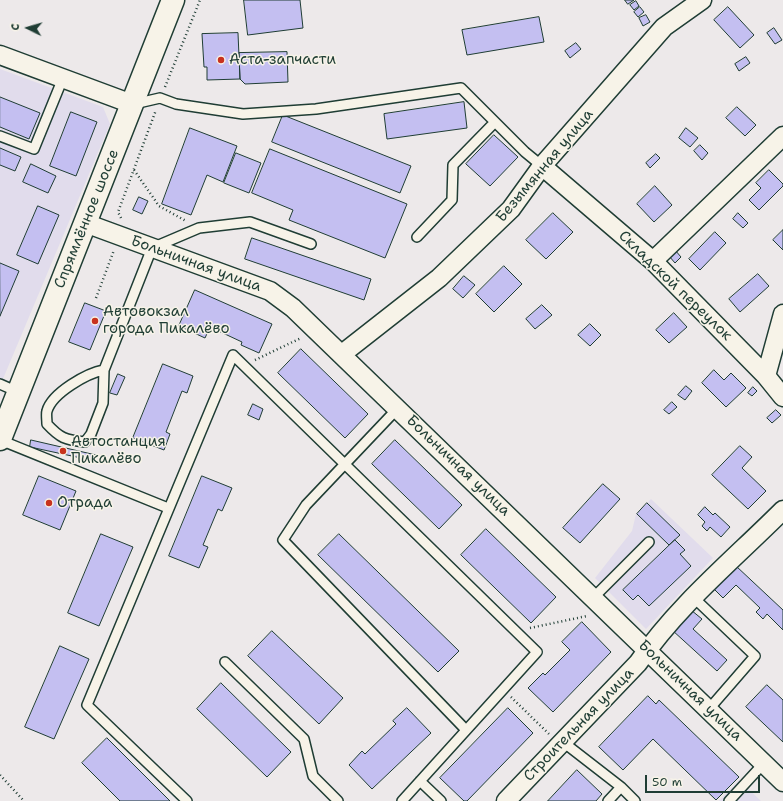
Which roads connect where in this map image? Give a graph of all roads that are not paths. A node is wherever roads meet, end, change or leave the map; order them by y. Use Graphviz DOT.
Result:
graph roads {
  1 [pos="173,0"];
  2 [pos="702,0"];
  3 [pos="0,55"];
  4 [pos="63,78"];
  5 [pos="132,104"];
  6 [pos="495,122"];
  7 [pos="0,136"];
  8 [pos="783,136"];
  9 [pos="542,166"];
  10 [pos="85,223"];
  11 [pos="417,237"];
  12 [pos="311,244"];
  13 [pos="152,248"];
  14 [pos="653,261"];
  15 [pos="783,314"];
  16 [pos="342,354"];
  17 [pos="104,370"];
  18 [pos="766,376"];
  19 [pos="9,388"];
  20 [pos="783,397"];
  21 [pos="398,408"];
  22 [pos="0,440"];
  23 [pos="344,465"];
  24 [pos="168,508"];
  25 [pos="783,510"];
  26 [pos="649,542"];
  27 [pos="693,597"];
  28 [pos="589,604"];
  29 [pos="647,649"];
  30 [pos="225,662"];
  31 [pos="709,709"];
  32 [pos="466,730"];
  33 [pos="563,742"];
  34 [pos="764,764"];
  35 [pos="420,781"];
  36 [pos="783,782"];
  37 [pos="621,787"];
  38 [pos="187,801"];
  39 [pos="338,801"];
  40 [pos="402,801"];
  41 [pos="441,801"];
  42 [pos="506,801"];
  43 [pos="608,801"];
  44 [pos="635,801"];
  45 [pos="729,801"];
  1 -- 5 [label="main road, Спрямлённое шоссе"];
  2 -- 9 [label="street, Безымянная улица"];
  3 -- 4 [label="street"];
  4 -- 5 [label="street"];
  4 -- 7 [label="lane"];
  5 -- 6 [label="lane"];
  5 -- 10 [label="main road, Спрямлённое шоссе"];
  6 -- 9 [label="lane"];
  6 -- 11 [label="lane"];
  8 -- 14 [label="street"];
  9 -- 14 [label="street, Складской переулок"];
  9 -- 16 [label="street, Безымянная улица"];
  10 -- 13 [label="street, Больничная улица"];
  10 -- 19 [label="main road, Спрямлённое шоссе"];
  12 -- 13 [label="lane"];
  13 -- 16 [label="street, Больничная улица"];
  13 -- 17 [label="lane"];
  14 -- 18 [label="street, Складской переулок"];
  15 -- 18 [label="street"];
  16 -- 21 [label="street, Больничная улица"];
  17 -- 17 [label="lane"];
  18 -- 20 [label="street, Складской переулок"];
  19 -- 22 [label="main road, Спрямлённое шоссе"];
  21 -- 23 [label="lane"];
  21 -- 28 [label="street, Больничная улица"];
  22 -- 24 [label="lane"];
  23 -- 24 [label="lane"];
  23 -- 32 [label="lane"];
  23 -- 32 [label="lane"];
  24 -- 38 [label="lane"];
  25 -- 27 [label="street, Строительная улица"];
  26 -- 28 [label="lane"];
  27 -- 29 [label="street, Строительная улица"];
  27 -- 31 [label="lane"];
  28 -- 29 [label="street, Больничная улица"];
  29 -- 31 [label="street, Больничная улица"];
  29 -- 33 [label="street, Строительная улица"];
  30 -- 39 [label="lane"];
  31 -- 34 [label="street, Больничная улица"];
  32 -- 35 [label="lane"];
  33 -- 37 [label="lane"];
  33 -- 42 [label="street, Строительная улица"];
  34 -- 36 [label="street, Больничная улица"];
  34 -- 45 [label="lane"];
  35 -- 40 [label="lane"];
  35 -- 41 [label="lane"];
  37 -- 43 [label="lane"];
  37 -- 44 [label="lane"];
}
